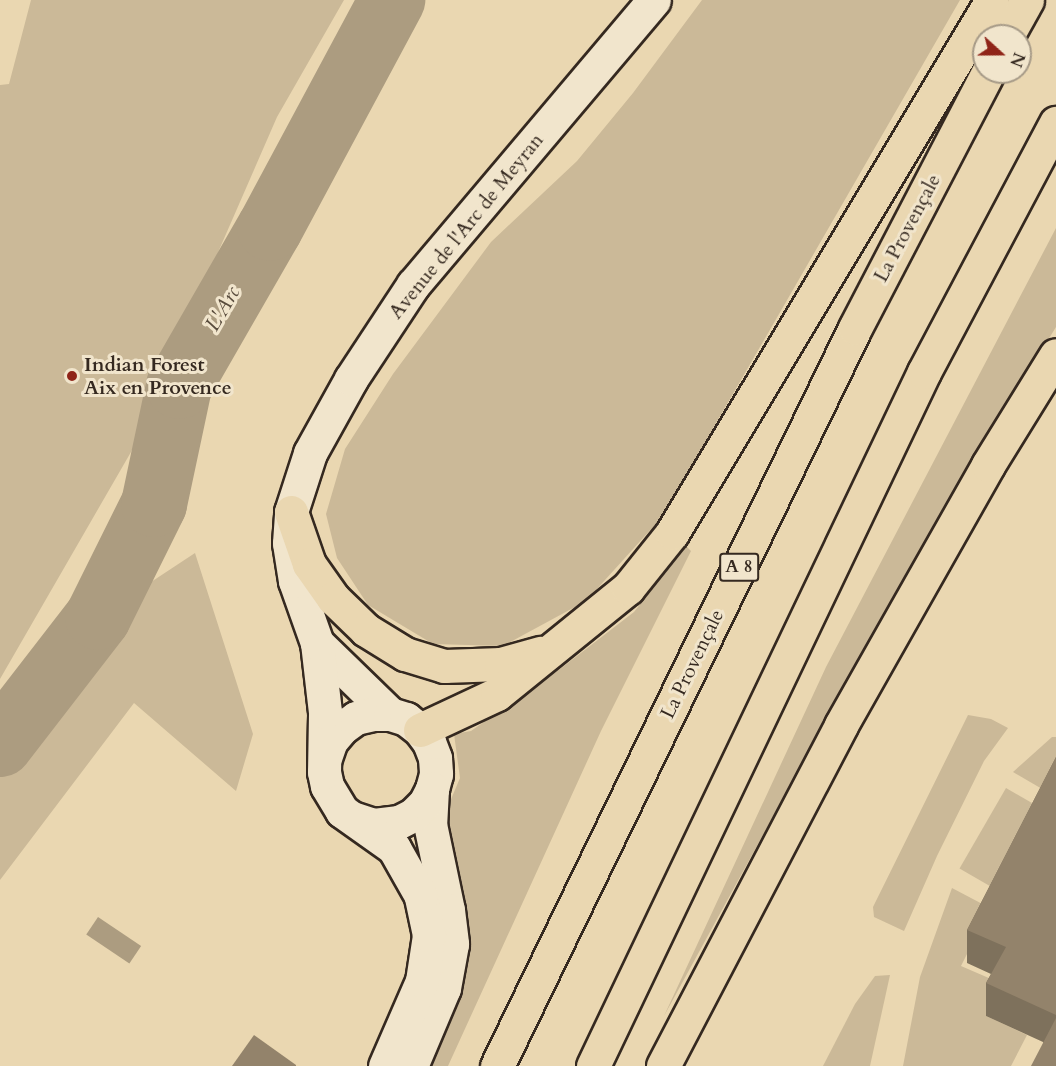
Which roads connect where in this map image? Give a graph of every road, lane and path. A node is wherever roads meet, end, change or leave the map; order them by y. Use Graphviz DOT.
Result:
graph roads {
  1 [pos="654,0"];
  2 [pos="992,0"];
  3 [pos="1028,0"];
  4 [pos="1014,24"];
  5 [pos="982,84"];
  6 [pos="1056,123"];
  7 [pos="1056,355"];
  8 [pos="291,512"];
  9 [pos="317,643"];
  10 [pos="556,648"];
  11 [pos="390,714"];
  12 [pos="420,730"];
  13 [pos="325,758"];
  14 [pos="432,789"];
  15 [pos="355,819"];
  16 [pos="385,1066"];
  17 [pos="411,1066"];
  18 [pos="497,1066"];
  19 [pos="593,1066"];
  20 [pos="663,1066"];
  1 -- 8 [label="main road, Avenue de l'Arc de Meyran"];
  2 -- 10 [label="highway"];
  3 -- 4 [label="highway"];
  5 -- 18 [label="highway, La Provençale / A 8"];
  6 -- 19 [label="highway"];
  7 -- 20 [label="highway"];
  8 -- 9 [label="main road, Avenue de l'Arc de Meyran"];
  8 -- 10 [label="highway"];
  9 -- 11 [label="main road, Avenue de l'Arc de Meyran"];
  9 -- 13 [label="main road, Avenue de l'Arc de Meyran"];
  10 -- 12 [label="highway"];
  11 -- 12 [label="main road, Avenue de l'Arc de Meyran"];
  11 -- 13 [label="main road"];
  12 -- 14 [label="main road"];
  13 -- 15 [label="main road, Avenue de l'Arc de Meyran"];
  14 -- 15 [label="main road"];
  14 -- 17 [label="main road"];
  15 -- 16 [label="main road, Avenue de l'Arc de Meyran"];
}
